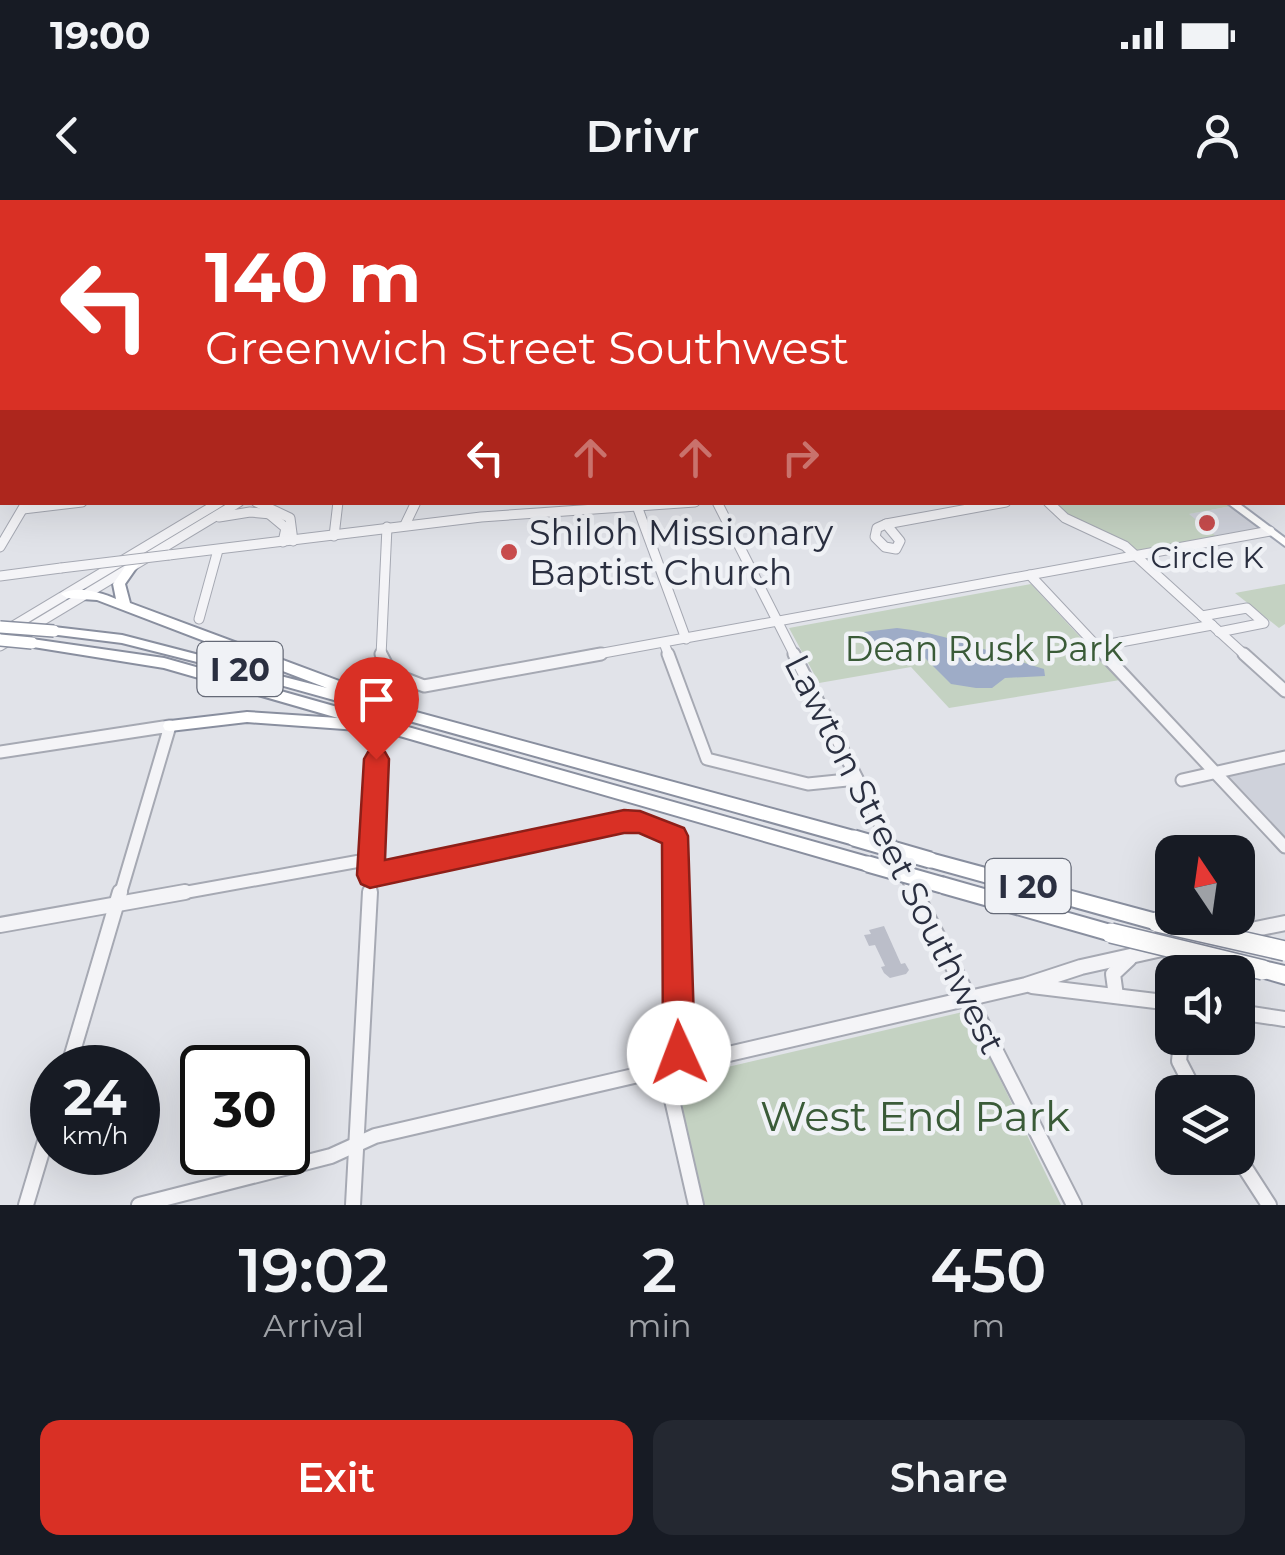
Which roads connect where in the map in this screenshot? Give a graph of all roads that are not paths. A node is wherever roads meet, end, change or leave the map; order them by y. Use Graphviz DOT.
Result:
graph roads {
  1 [pos="215,505"];
  2 [pos="233,505"];
  3 [pos="243,505"];
  4 [pos="262,505"];
  5 [pos="338,505"];
  6 [pos="415,505"];
  7 [pos="528,505"];
  8 [pos="622,505"];
  9 [pos="652,505"];
  10 [pos="719,505"];
  11 [pos="925,505"];
  12 [pos="988,505"];
  13 [pos="1051,505"];
  14 [pos="1234,505"];
  15 [pos="24,506"];
  16 [pos="637,506"];
  17 [pos="270,514"];
  18 [pos="529,514"];
  19 [pos="932,514"];
  20 [pos="199,524"];
  21 [pos="886,524"];
  22 [pos="405,526"];
  23 [pos="387,528"];
  24 [pos="1270,531"];
  25 [pos="334,536"];
  26 [pos="288,542"];
  27 [pos="1285,543"];
  28 [pos="0,547"];
  29 [pos="218,550"];
  30 [pos="1137,556"];
  31 [pos="133,564"];
  32 [pos="1030,575"];
  33 [pos="0,576"];
  34 [pos="67,594"];
  35 [pos="85,594"];
  36 [pos="124,605"];
  37 [pos="1202,616"];
  38 [pos="199,619"];
  39 [pos="778,622"];
  40 [pos="1216,628"];
  41 [pos="0,637"];
  42 [pos="686,639"];
  43 [pos="664,643"];
  44 [pos="1099,646"];
  45 [pos="1285,691"];
  46 [pos="424,718"];
  47 [pos="170,726"];
  48 [pos="400,730"];
  49 [pos="0,752"];
  50 [pos="1285,757"];
  51 [pos="376,759"];
  52 [pos="1215,772"];
  53 [pos="857,778"];
  54 [pos="1182,780"];
  55 [pos="1285,847"];
  56 [pos="371,859"];
  57 [pos="370,875"];
  58 [pos="116,904"];
  59 [pos="1285,922"];
  60 [pos="0,926"];
  61 [pos="1285,950"];
  62 [pos="1134,956"];
  63 [pos="1285,975"];
  64 [pos="1026,985"];
  65 [pos="1116,996"];
  66 [pos="969,999"];
  67 [pos="1155,1001"];
  68 [pos="1255,1015"];
  69 [pos="1285,1019"];
  70 [pos="75,1045"];
  71 [pos="673,1067"];
  72 [pos="356,1144"];
  73 [pos="35,1175"];
  74 [pos="1250,1175"];
  75 [pos="26,1205"];
  76 [pos="139,1205"];
  77 [pos="353,1205"];
  78 [pos="696,1205"];
  79 [pos="1074,1205"];
  80 [pos="1270,1205"];
  1 -- 34 [label="street"];
  2 -- 20 [label="street"];
  3 -- 17 [label="street"];
  4 -- 26 [label="street"];
  5 -- 25 [label="street"];
  6 -- 22 [label="street"];
  7 -- 18 [label="street"];
  8 -- 16 [label="street"];
  8 -- 18 [label="street"];
  9 -- 16 [label="street"];
  10 -- 39 [label="street, Lawton Street Southwest"];
  11 -- 19 [label="street"];
  12 -- 19 [label="street"];
  13 -- 30 [label="street"];
  14 -- 24 [label="main road"];
  15 -- 28 [label="street"];
  16 -- 42 [label="street"];
  17 -- 20 [label="street"];
  17 -- 26 [label="street"];
  18 -- 22 [label="street"];
  19 -- 21 [label="street"];
  20 -- 31 [label="street"];
  22 -- 23 [label="street"];
  23 -- 25 [label="street"];
  23 -- 43 [label="street"];
  24 -- 27 [label="main road"];
  24 -- 30 [label="street"];
  25 -- 26 [label="street"];
  26 -- 29 [label="street"];
  29 -- 33 [label="street, bridge"];
  29 -- 38 [label="street"];
  30 -- 32 [label="street"];
  30 -- 37 [label="street"];
  31 -- 35 [label="street"];
  31 -- 36 [label="highway"];
  32 -- 39 [label="street"];
  32 -- 44 [label="street"];
  34 -- 35 [label="highway"];
  34 -- 41 [label="street"];
  35 -- 36 [label="highway"];
  35 -- 41 [label="street"];
  36 -- 46 [label="highway"];
  37 -- 40 [label="street"];
  37 -- 40 [label="street"];
  39 -- 42 [label="street"];
  39 -- 53 [label="street, Lawton Street Southwest"];
  40 -- 44 [label="street"];
  40 -- 45 [label="street"];
  41 -- 46 [label="highway, I 20, bridge"];
  41 -- 48 [label="highway, I 20, bridge"];
  42 -- 43 [label="street"];
  43 -- 53 [label="street"];
  44 -- 52 [label="street"];
  46 -- 61 [label="highway, I 20, bridge"];
  47 -- 48 [label="highway"];
  47 -- 49 [label="street"];
  47 -- 58 [label="street"];
  48 -- 63 [label="highway, I 20, bridge"];
  50 -- 52 [label="street"];
  51 -- 56 [label="street"];
  52 -- 54 [label="street"];
  52 -- 55 [label="street"];
  53 -- 66 [label="street, Lawton Street Southwest"];
  56 -- 57 [label="street"];
  56 -- 58 [label="street"];
  57 -- 71 [label="street"];
  57 -- 72 [label="street"];
  58 -- 60 [label="street"];
  58 -- 70 [label="street"];
  59 -- 62 [label="street"];
  62 -- 64 [label="street"];
  62 -- 65 [label="street"];
  64 -- 65 [label="street"];
  64 -- 66 [label="street"];
  65 -- 67 [label="street"];
  66 -- 71 [label="street"];
  66 -- 79 [label="street, Lawton Street Southwest"];
  68 -- 69 [label="street"];
  71 -- 72 [label="street"];
  71 -- 78 [label="street"];
  72 -- 76 [label="street"];
  72 -- 77 [label="street"];
  73 -- 75 [label="street"];
  74 -- 80 [label="street"];
}
